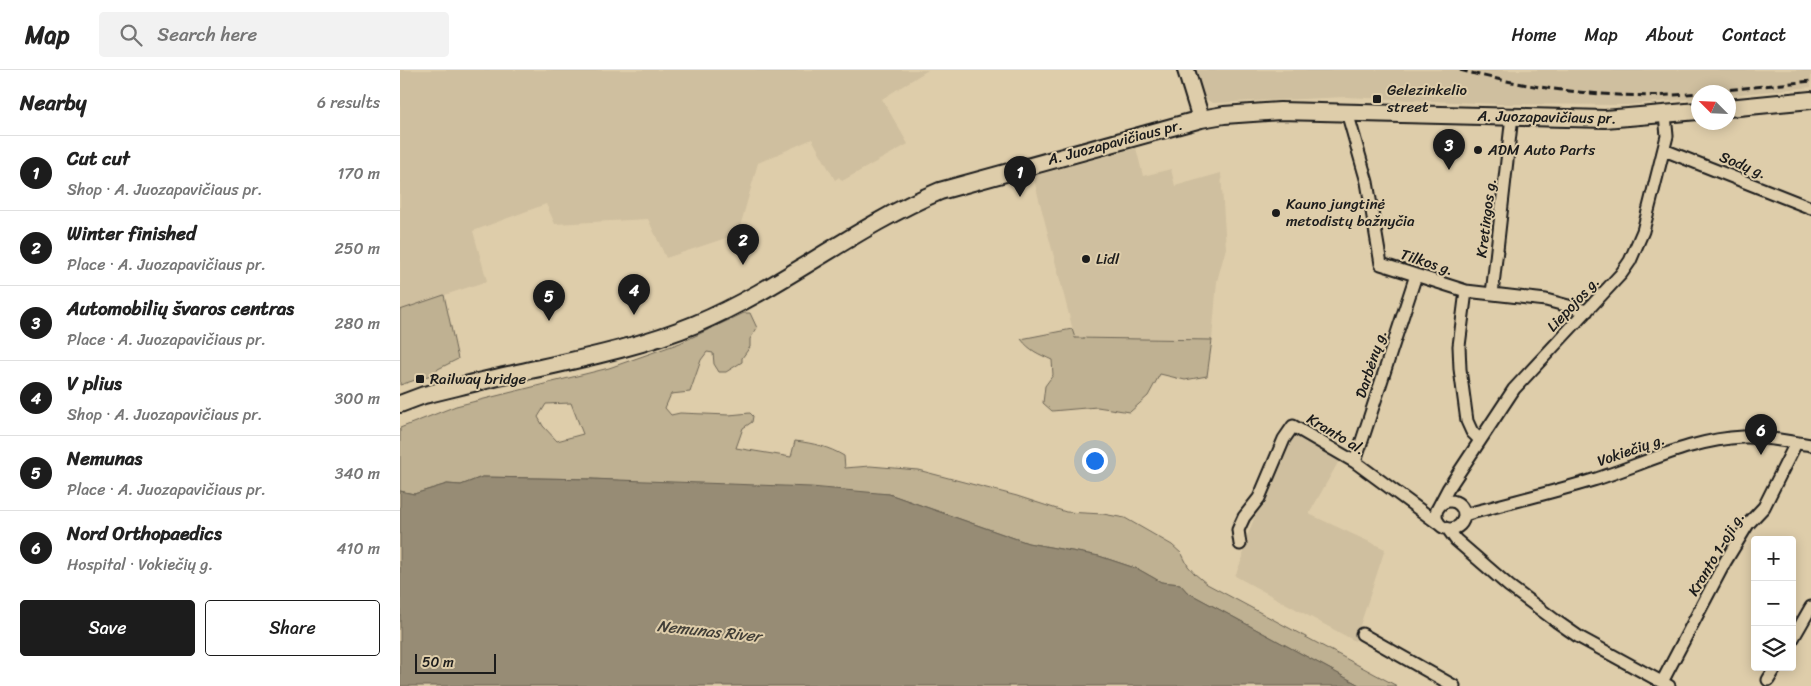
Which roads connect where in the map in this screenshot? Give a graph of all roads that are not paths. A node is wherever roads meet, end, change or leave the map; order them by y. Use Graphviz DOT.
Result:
graph roads {
  1 [pos="1186,70"];
  2 [pos="1811,100"];
  3 [pos="1736,107"];
  4 [pos="1347,112"];
  5 [pos="1691,112"];
  6 [pos="1665,115"];
  7 [pos="1512,116"];
  8 [pos="1201,119"];
  9 [pos="1664,150"];
  10 [pos="1811,208"];
  11 [pos="1416,275"];
  12 [pos="1466,291"];
  13 [pos="1492,294"];
  14 [pos="1587,311"];
  15 [pos="400,404"];
  16 [pos="1480,440"];
  17 [pos="1796,443"];
  18 [pos="1811,445"];
  19 [pos="1355,462"];
  20 [pos="1448,489"];
  21 [pos="1452,502"];
  22 [pos="1438,508"];
  23 [pos="1422,511"];
  24 [pos="1464,515"];
  25 [pos="1450,530"];
  26 [pos="1240,544"];
  27 [pos="1811,607"];
  28 [pos="1796,633"];
  29 [pos="1362,634"];
  30 [pos="1774,671"];
  31 [pos="1768,680"];
  32 [pos="1666,684"];
  33 [pos="1454,686"];
  1 -- 8 [label="main road"];
  2 -- 3 [label="main road"];
  4 -- 7 [label="main road, A. Juozapavičiaus pr."];
  4 -- 8 [label="main road, A. Juozapavičiaus pr."];
  4 -- 11 [label="street, Tilkos g."];
  5 -- 6 [label="main road, A. Juozapavičiaus pr."];
  6 -- 7 [label="main road, A. Juozapavičiaus pr."];
  6 -- 9 [label="street, Liepojos g."];
  7 -- 13 [label="street, Kretingos g."];
  8 -- 15 [label="main road, A. Juozapavičiaus pr."];
  9 -- 10 [label="street, Sodų g."];
  9 -- 14 [label="street, Liepojos g."];
  11 -- 12 [label="street, Tilkos g."];
  11 -- 19 [label="street, Darbėnų g."];
  12 -- 13 [label="street, Tilkos g."];
  12 -- 16 [label="street"];
  13 -- 14 [label="street, Tilkos g."];
  14 -- 16 [label="street, Liepojos g."];
  16 -- 20 [label="street, Liepojos g."];
  17 -- 18 [label="street, Vokiečių g."];
  17 -- 24 [label="street, Vokiečių g."];
  17 -- 32 [label="street, Kranto 1-oji g."];
  19 -- 23 [label="street, Kranto al."];
  19 -- 26 [label="street, Kranto al."];
  20 -- 21 [label="street"];
  20 -- 22 [label="street, Liepojos g."];
  21 -- 22 [label="street"];
  21 -- 24 [label="street"];
  22 -- 23 [label="street"];
  22 -- 25 [label="street"];
  23 -- 25 [label="street, Kranto al."];
  24 -- 25 [label="street"];
  25 -- 32 [label="street, Kranto al."];
  27 -- 28 [label="street"];
  29 -- 33 [label="street"];
  30 -- 31 [label="street"];
}
